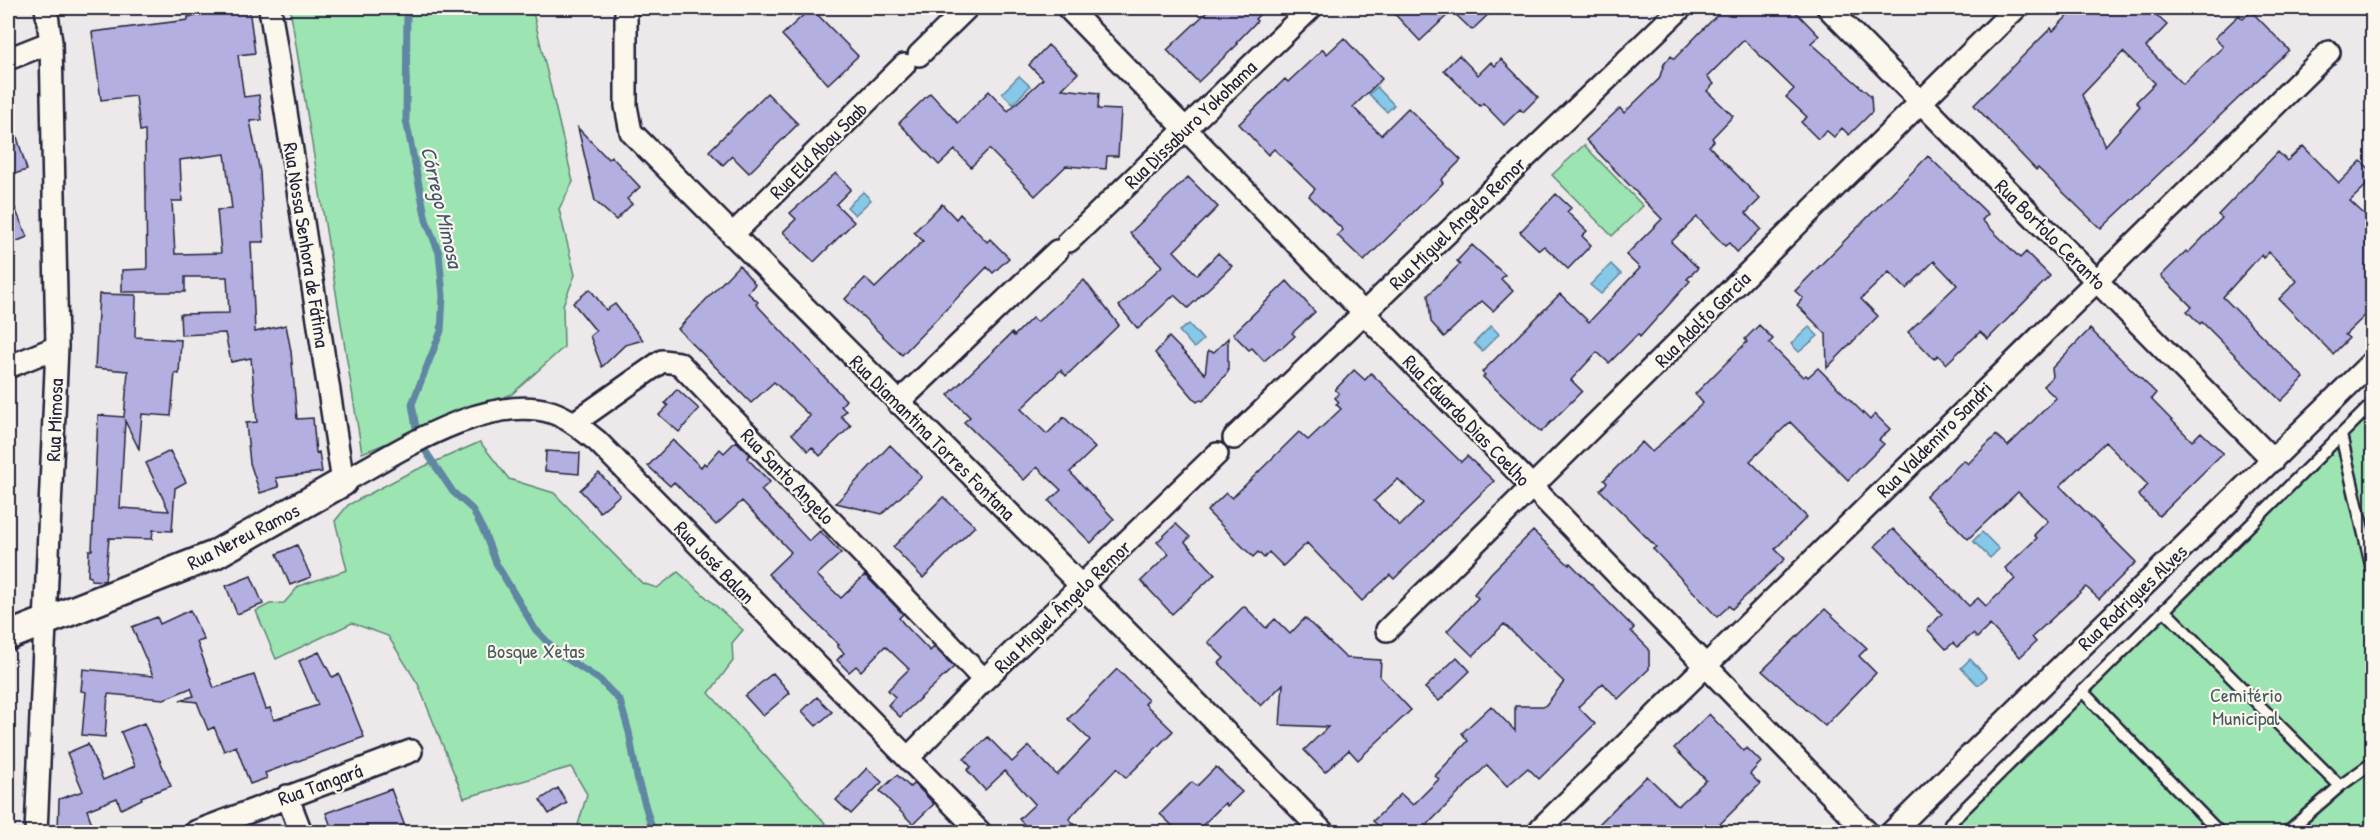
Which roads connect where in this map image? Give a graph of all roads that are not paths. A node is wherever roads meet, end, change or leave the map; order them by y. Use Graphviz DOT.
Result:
graph roads {
  1 [pos="46,8"];
  2 [pos="270,8"];
  3 [pos="626,8"];
  4 [pos="967,8"];
  5 [pos="1068,8"];
  6 [pos="1311,8"];
  7 [pos="1681,8"];
  8 [pos="1828,8"];
  9 [pos="2016,8"];
  10 [pos="51,42"];
  11 [pos="2329,52"];
  12 [pos="8,59"];
  13 [pos="1921,102"];
  14 [pos="1185,129"];
  15 [pos="732,235"];
  16 [pos="2096,279"];
  17 [pos="1364,313"];
  18 [pos="57,347"];
  19 [pos="2373,362"];
  20 [pos="8,367"];
  21 [pos="898,403"];
  22 [pos="2373,404"];
  23 [pos="574,423"];
  24 [pos="2341,435"];
  25 [pos="1234,438"];
  26 [pos="405,448"];
  27 [pos="1217,454"];
  28 [pos="2273,460"];
  29 [pos="343,482"];
  30 [pos="1532,487"];
  31 [pos="2368,534"];
  32 [pos="2373,569"];
  33 [pos="1084,586"];
  34 [pos="2164,610"];
  35 [pos="46,622"];
  36 [pos="1387,630"];
  37 [pos="8,636"];
  38 [pos="1705,665"];
  39 [pos="984,680"];
  40 [pos="2082,691"];
  41 [pos="411,751"];
  42 [pos="908,758"];
  43 [pos="2373,763"];
  44 [pos="2340,786"];
  45 [pos="286,796"];
  46 [pos="1541,828"];
  47 [pos="36,832"];
  48 [pos="195,832"];
  49 [pos="301,832"];
  50 [pos="980,832"];
  51 [pos="1323,832"];
  52 [pos="1867,832"];
  53 [pos="1892,832"];
  54 [pos="1960,832"];
  55 [pos="2219,832"];
  56 [pos="2287,832"];
  1 -- 10 [label="street, Rua Mimosa"];
  2 -- 29 [label="street, Rua Nossa Senhora de Fátima"];
  3 -- 15 [label="street, Rua Diamantina Torres Fontana"];
  4 -- 15 [label="street, Rua Eld Abou Saab"];
  5 -- 14 [label="street, Rua Eduardo Dias Coelho"];
  6 -- 14 [label="street, Rua Dissaburo Yokohama"];
  7 -- 17 [label="street, Rua Miguel Angelo Remor"];
  8 -- 13 [label="street, Rua Bortolo Ceranto"];
  9 -- 13 [label="street, Rua Adolfo Garcia"];
  10 -- 12 [label="street"];
  10 -- 18 [label="street, Rua Mimosa"];
  11 -- 16 [label="street, Rua Valdemiro Sandri"];
  13 -- 16 [label="street, Rua Bortolo Ceranto"];
  13 -- 30 [label="street, Rua Adolfo Garcia"];
  14 -- 17 [label="street, Rua Eduardo Dias Coelho"];
  14 -- 21 [label="street, Rua Dissaburo Yokohama"];
  15 -- 21 [label="street, Rua Diamantina Torres Fontana"];
  16 -- 28 [label="street, Rua Bortolo Ceranto"];
  16 -- 38 [label="street, Rua Valdemiro Sandri"];
  17 -- 25 [label="street, Rua Miguel Angelo Remor"];
  17 -- 30 [label="street, Rua Eduardo Dias Coelho"];
  18 -- 20 [label="street"];
  18 -- 35 [label="street, Rua Mimosa"];
  19 -- 28 [label="street, Rua Rodrigues Alves"];
  21 -- 33 [label="street, Rua Diamantina Torres Fontana"];
  22 -- 24 [label="lane"];
  23 -- 26 [label="street, Rua José Balan"];
  23 -- 39 [label="street, Rua Santo Angelo"];
  23 -- 42 [label="street, Rua José Balan"];
  24 -- 31 [label="lane"];
  24 -- 34 [label="lane"];
  26 -- 29 [label="street, Rua Nereu Ramos"];
  27 -- 33 [label="street, Rua Miguel Ângelo Remor"];
  28 -- 53 [label="street, Rua Rodrigues Alves"];
  29 -- 35 [label="street, Rua Nereu Ramos"];
  30 -- 36 [label="street, Rua Adolfo Garcia"];
  30 -- 38 [label="street, Rua Eduardo Dias Coelho"];
  31 -- 32 [label="lane"];
  33 -- 39 [label="street, Rua Miguel Ângelo Remor"];
  33 -- 51 [label="street, Rua Diamantina Torres Fontana"];
  34 -- 40 [label="lane"];
  34 -- 44 [label="lane"];
  35 -- 37 [label="street, Rua Nereu Ramos"];
  35 -- 47 [label="street, Rua Mimosa"];
  38 -- 46 [label="street, Rua Valdemiro Sandri"];
  38 -- 52 [label="street, Rua Eduardo Dias Coelho"];
  39 -- 42 [label="street, Rua Miguel Ângelo Remor"];
  40 -- 54 [label="lane"];
  40 -- 55 [label="lane"];
  41 -- 45 [label="street, Rua Tangará"];
  42 -- 50 [label="street, Rua José Balan"];
  43 -- 44 [label="lane"];
  44 -- 56 [label="lane"];
  45 -- 48 [label="street, Rua Tangará"];
  45 -- 49 [label="street"];
}
